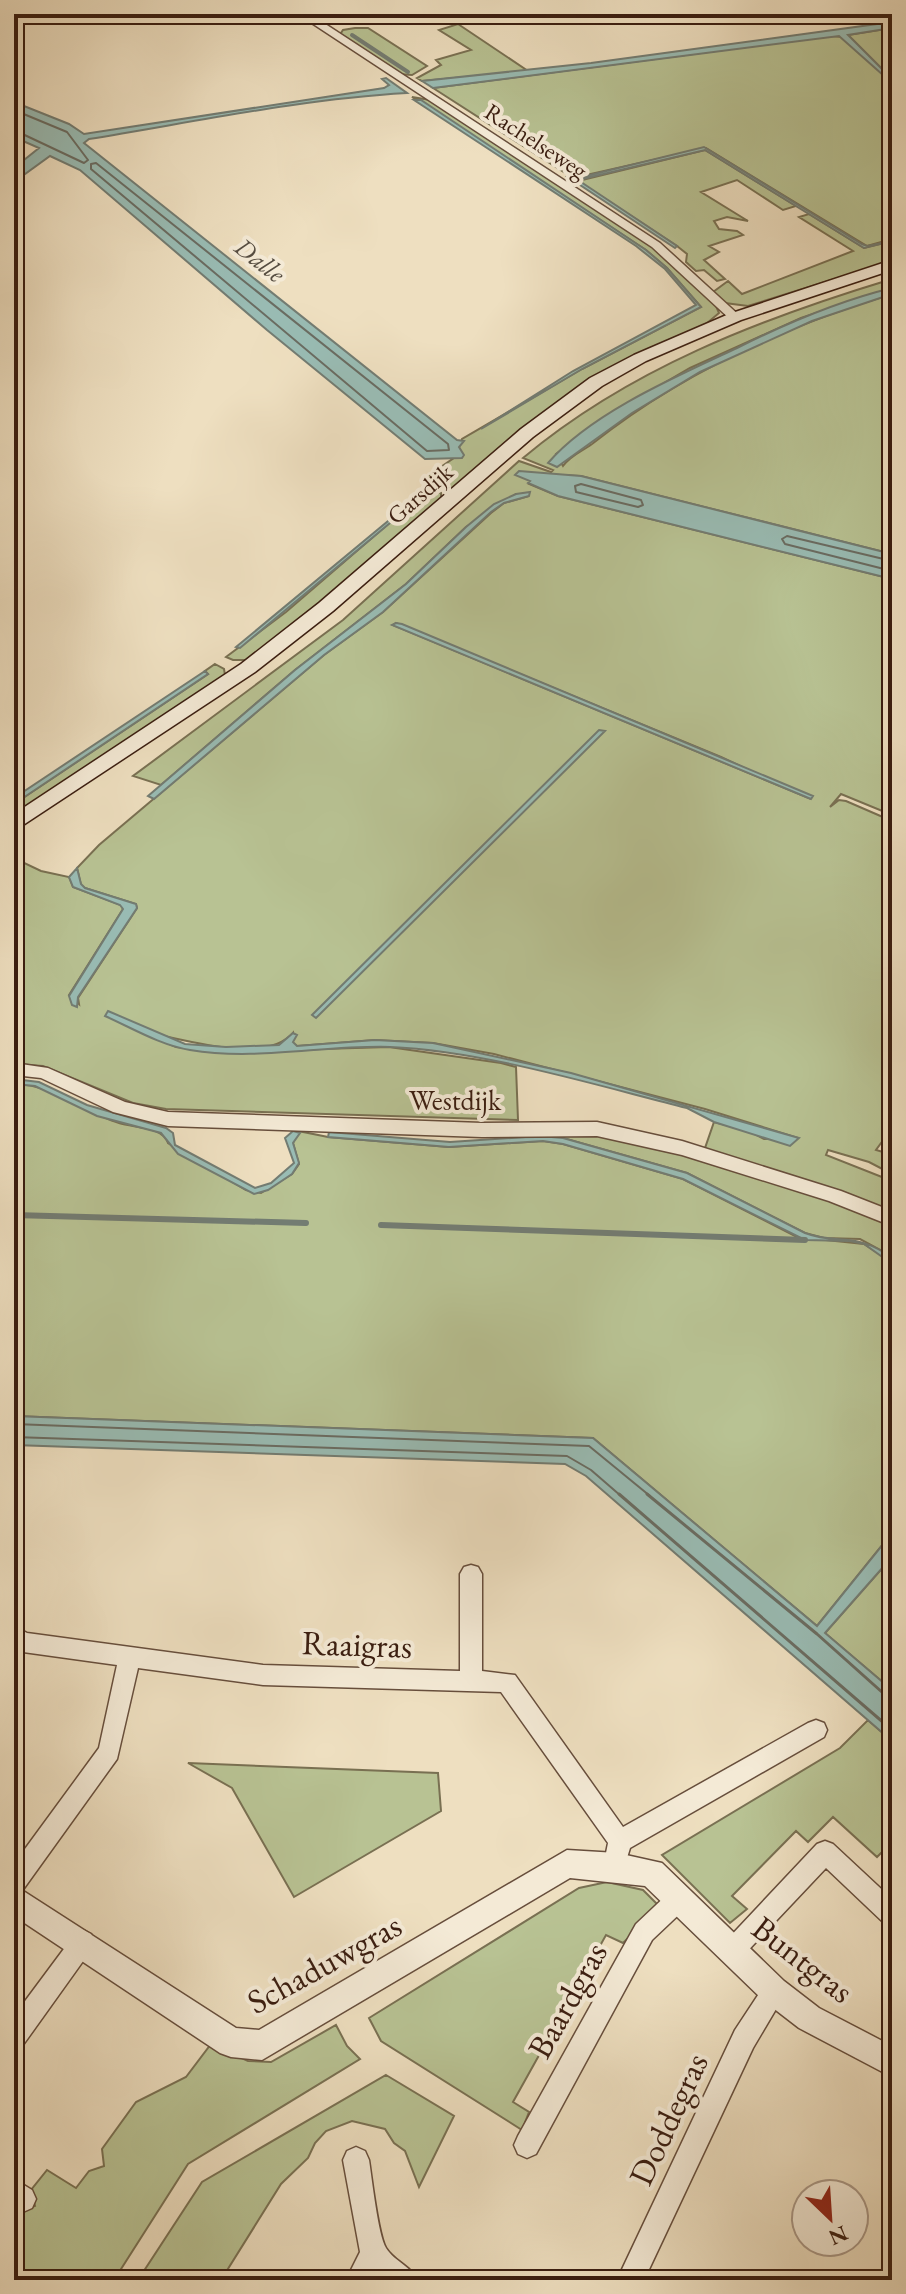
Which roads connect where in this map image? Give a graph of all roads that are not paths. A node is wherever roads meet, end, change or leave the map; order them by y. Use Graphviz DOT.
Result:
graph roads {
  1 [pos="303,14"];
  2 [pos="892,265"];
  3 [pos="735,317"];
  4 [pos="14,824"];
  5 [pos="14,1069"];
  6 [pos="892,1219"];
  7 [pos="471,1574"];
  8 [pos="14,1636"];
  9 [pos="130,1655"];
  10 [pos="471,1682"];
  11 [pos="816,1730"];
  12 [pos="618,1854"];
  13 [pos="14,1883"];
  14 [pos="680,1898"];
  15 [pos="14,1899"];
  16 [pos="892,1915"];
  17 [pos="83,1942"];
  18 [pos="732,1951"];
  19 [pos="774,1991"];
  20 [pos="14,2036"];
  21 [pos="892,2062"];
  22 [pos="527,2145"];
  23 [pos="356,2160"];
  24 [pos="373,2253"];
  25 [pos="359,2280"];
  26 [pos="404,2280"];
  27 [pos="630,2280"];
  1 -- 3 [label="street, Rachelseweg"];
  2 -- 3 [label="main road, Garsdijk"];
  3 -- 4 [label="main road, Garsdijk"];
  5 -- 6 [label="street, Westdijk"];
  7 -- 10 [label="street"];
  8 -- 9 [label="street, Raaigras"];
  9 -- 10 [label="street, Raaigras"];
  9 -- 13 [label="street"];
  10 -- 12 [label="street, Raaigras"];
  11 -- 12 [label="street"];
  12 -- 14 [label="street, Schaduwgras"];
  12 -- 17 [label="street, Schaduwgras"];
  14 -- 18 [label="street, Buntgras"];
  14 -- 22 [label="street, Baardgras"];
  15 -- 17 [label="street, Schaduwgras"];
  16 -- 18 [label="street"];
  17 -- 20 [label="street"];
  18 -- 19 [label="street, Buntgras"];
  19 -- 21 [label="street, Buntgras"];
  19 -- 27 [label="street, Doddegras"];
  23 -- 24 [label="street"];
  24 -- 25 [label="street"];
  24 -- 26 [label="street"];
}
